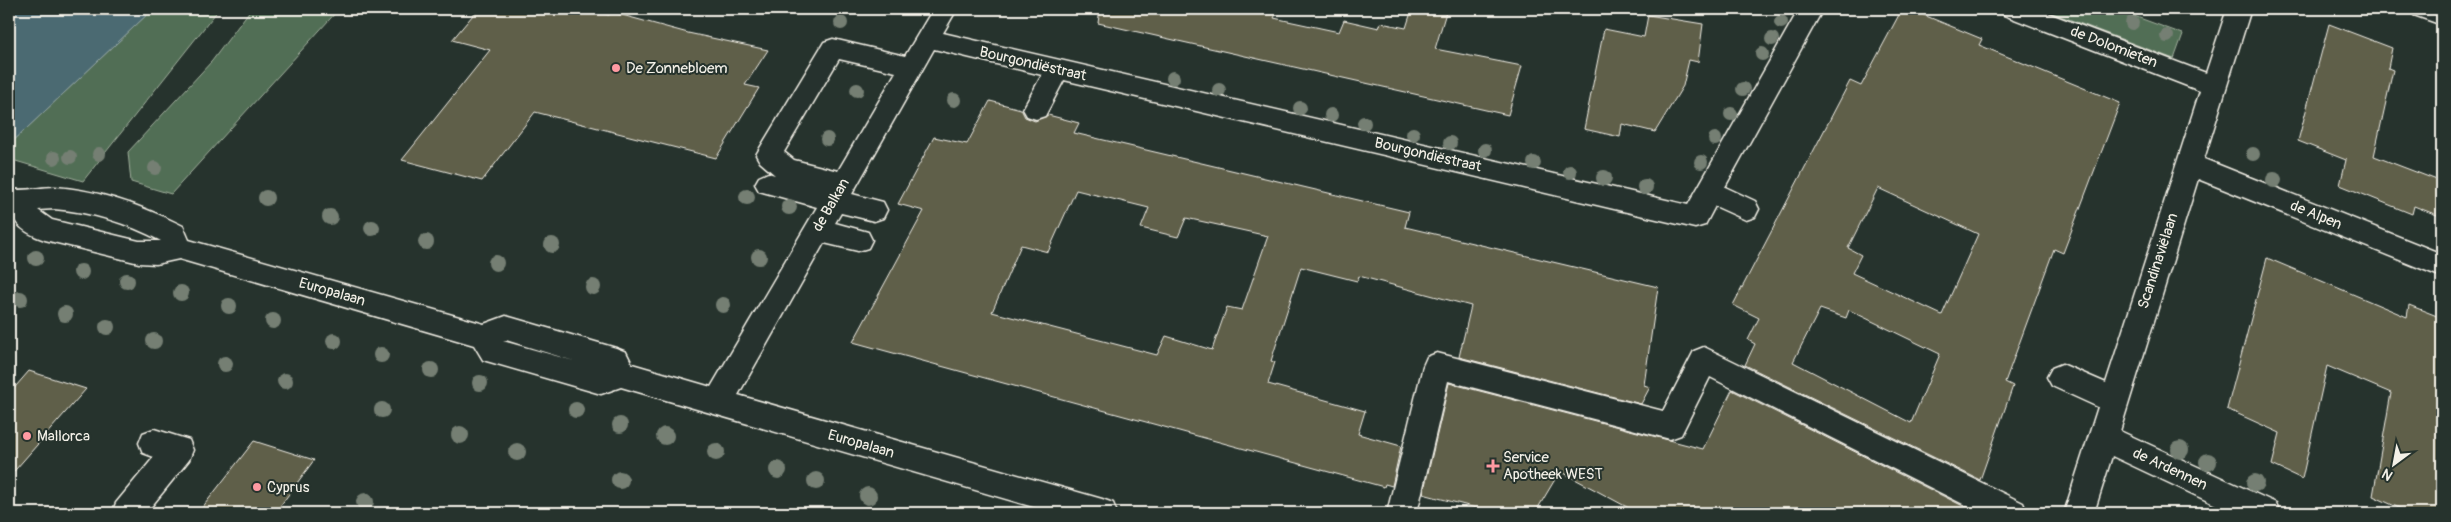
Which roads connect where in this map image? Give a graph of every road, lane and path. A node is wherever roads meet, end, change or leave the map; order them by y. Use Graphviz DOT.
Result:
graph roads {
  1 [pos="945,9"];
  2 [pos="1811,9"];
  3 [pos="2239,9"];
  4 [pos="2423,9"];
  5 [pos="2024,16"];
  6 [pos="2442,16"];
  7 [pos="928,40"];
  8 [pos="912,67"];
  9 [pos="1057,69"];
  10 [pos="2214,86"];
  11 [pos="1036,109"];
  12 [pos="2190,164"];
  13 [pos="768,184"];
  14 [pos="840,191"];
  15 [pos="1709,191"];
  16 [pos="14,201"];
  17 [pos="1746,209"];
  18 [pos="874,210"];
  19 [pos="817,230"];
  20 [pos="858,240"];
  21 [pos="179,248"];
  22 [pos="2442,266"];
  23 [pos="2062,377"];
  24 [pos="2114,401"];
  25 [pos="718,402"];
  26 [pos="2103,437"];
  27 [pos="154,443"];
  28 [pos="127,513"];
  29 [pos="1102,513"];
  30 [pos="1402,513"];
  31 [pos="2012,513"];
  32 [pos="2079,513"];
  33 [pos="2265,513"];
  1 -- 7 [label="street, de Balkan"];
  2 -- 15 [label="street, Bourgondiëstraat"];
  3 -- 10 [label="street, Scandinaviëlaan"];
  4 -- 6 [label="street"];
  5 -- 10 [label="street, de Dolomieten"];
  7 -- 8 [label="street, de Balkan"];
  7 -- 9 [label="street, Bourgondiëstraat"];
  8 -- 14 [label="street, de Balkan"];
  8 -- 14 [label="street"];
  9 -- 11 [label="street"];
  9 -- 15 [label="street, Bourgondiëstraat"];
  10 -- 12 [label="street, Scandinaviëlaan"];
  12 -- 22 [label="street, de Alpen"];
  12 -- 24 [label="street, Scandinaviëlaan"];
  13 -- 14 [label="street"];
  14 -- 18 [label="street"];
  14 -- 19 [label="street, de Balkan"];
  15 -- 17 [label="street"];
  16 -- 21 [label="street, Europalaan"];
  16 -- 21 [label="street, Europalaan"];
  19 -- 20 [label="street"];
  19 -- 25 [label="street, de Balkan"];
  21 -- 25 [label="street, Europalaan"];
  23 -- 24 [label="street"];
  24 -- 26 [label="street, Scandinaviëlaan"];
  25 -- 29 [label="street, Europalaan"];
  26 -- 32 [label="street, Scandinaviëlaan"];
  26 -- 33 [label="street, de Ardennen"];
  27 -- 28 [label="street"];
  30 -- 31 [label="street"];
}
